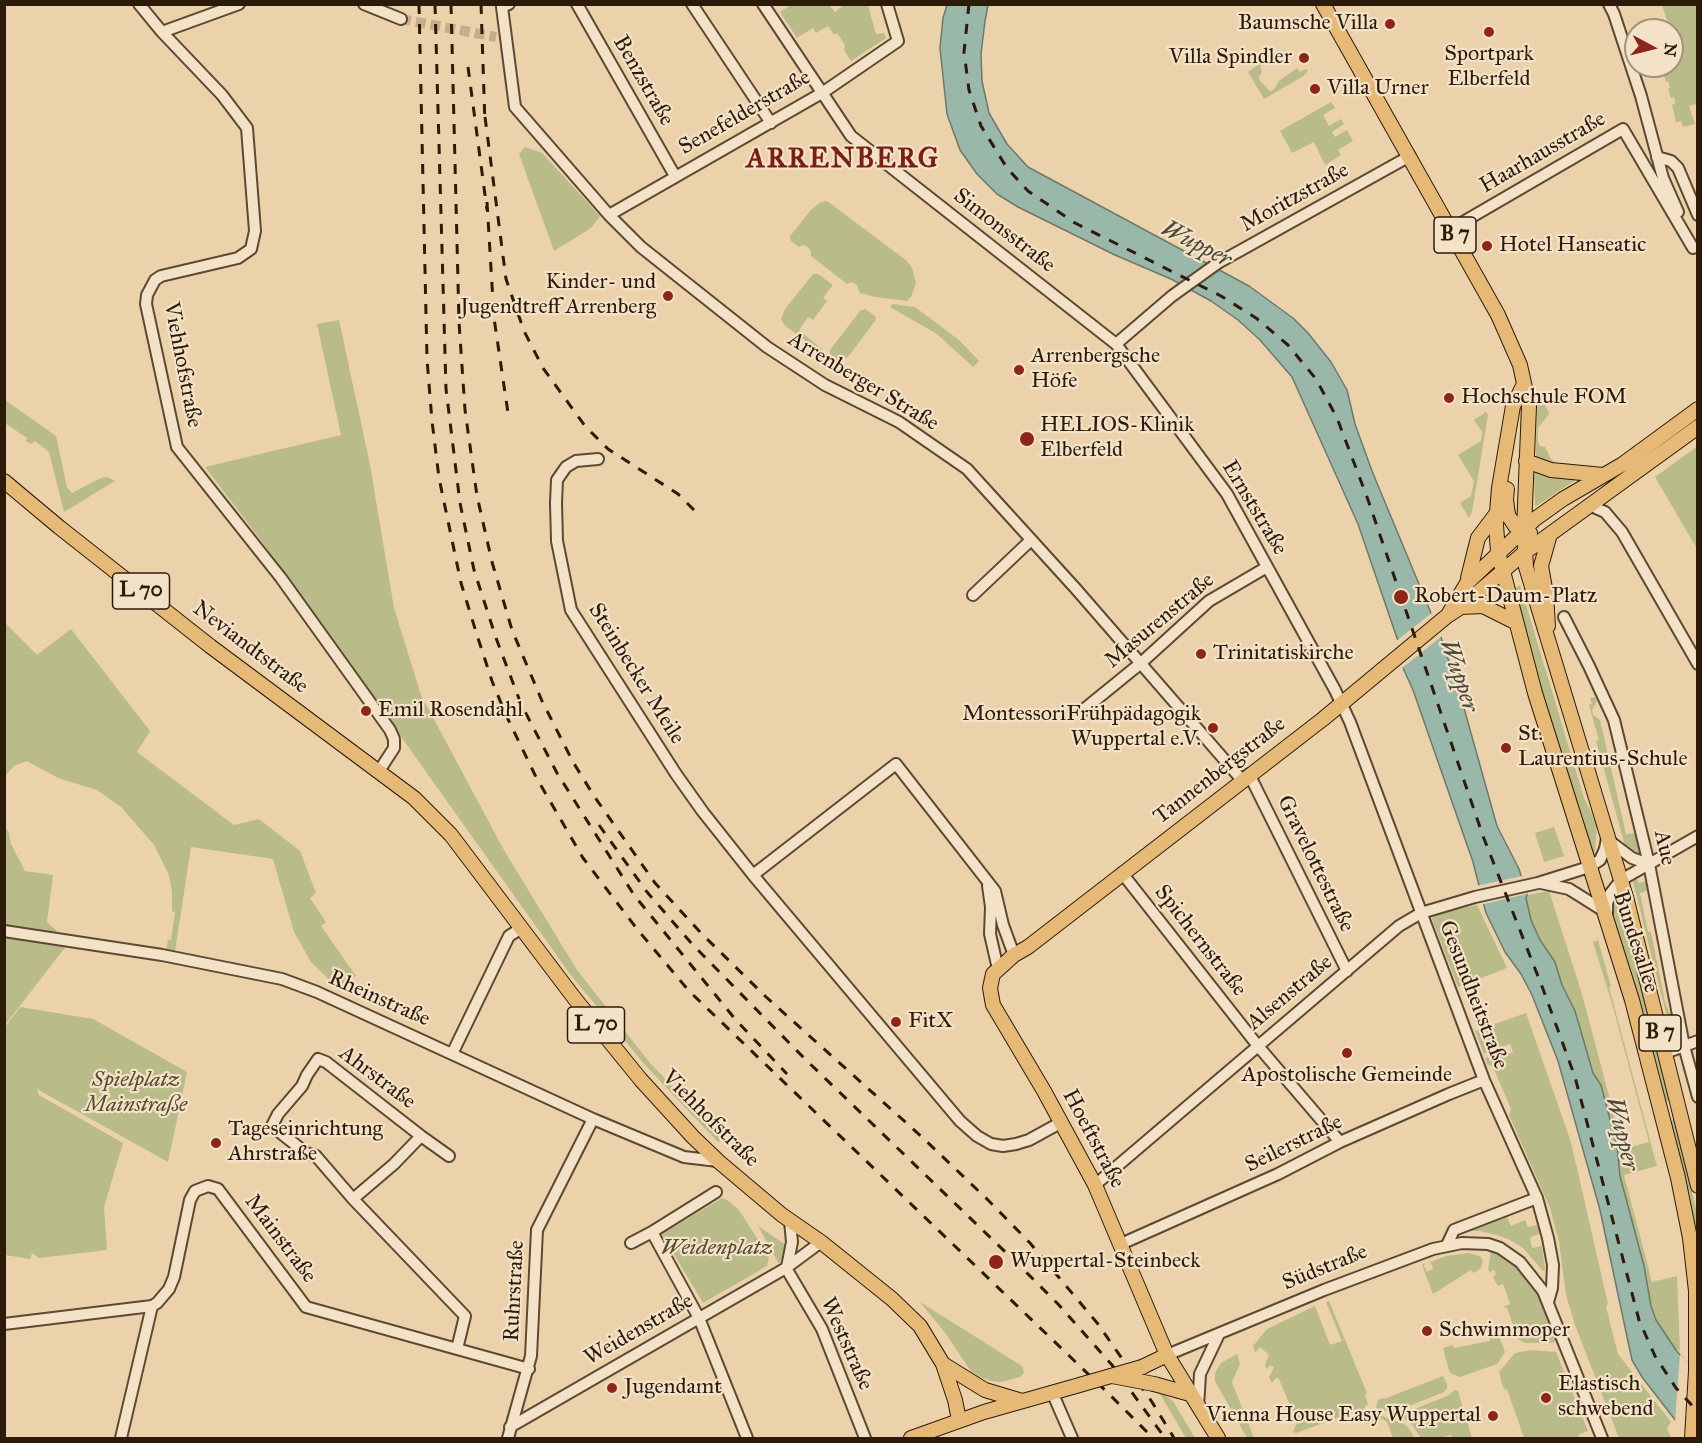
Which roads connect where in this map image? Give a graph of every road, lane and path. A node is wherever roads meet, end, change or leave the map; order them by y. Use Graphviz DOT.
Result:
graph roads {
  1 [pos="139,4"];
  2 [pos="239,4"];
  3 [pos="364,4"];
  4 [pos="577,4"];
  5 [pos="692,4"];
  6 [pos="764,4"];
  7 [pos="887,4"];
  8 [pos="1323,4"];
  9 [pos="1609,4"];
  10 [pos="506,6"];
  11 [pos="401,19"];
  12 [pos="162,32"];
  13 [pos="822,93"];
  14 [pos="771,123"];
  15 [pos="1410,156"];
  16 [pos="1657,157"];
  17 [pos="675,176"];
  18 [pos="609,214"];
  19 [pos="1698,215"];
  20 [pos="1451,229"];
  21 [pos="1695,253"];
  22 [pos="1116,344"];
  23 [pos="1524,384"];
  24 [pos="1698,409"];
  25 [pos="1698,427"];
  26 [pos="1679,431"];
  27 [pos="1506,447"];
  28 [pos="598,459"];
  29 [pos="1526,461"];
  30 [pos="1510,469"];
  31 [pos="1603,475"];
  32 [pos="4,480"];
  33 [pos="1563,499"];
  34 [pos="1589,505"];
  35 [pos="1496,514"];
  36 [pos="1569,519"];
  37 [pos="1524,530"];
  38 [pos="1550,534"];
  39 [pos="1031,540"];
  40 [pos="1498,552"];
  41 [pos="1524,553"];
  42 [pos="1267,567"];
  43 [pos="1503,572"];
  44 [pos="1467,583"];
  45 [pos="973,595"];
  46 [pos="1461,607"];
  47 [pos="1564,617"];
  48 [pos="1442,620"];
  49 [pos="1515,622"];
  50 [pos="1547,639"];
  51 [pos="1141,663"];
  52 [pos="1698,664"];
  53 [pos="1342,703"];
  54 [pos="1082,711"];
  55 [pos="379,771"];
  56 [pos="1246,777"];
  57 [pos="443,826"];
  58 [pos="1698,836"];
  59 [pos="1607,837"];
  60 [pos="1649,864"];
  61 [pos="1589,867"];
  62 [pos="1122,873"];
  63 [pos="753,875"];
  64 [pos="986,880"];
  65 [pos="1621,880"];
  66 [pos="1538,882"];
  67 [pos="1420,912"];
  68 [pos="1605,916"];
  69 [pos="520,929"];
  70 [pos="4,931"];
  71 [pos="1014,955"];
  72 [pos="998,969"];
  73 [pos="1347,971"];
  74 [pos="1698,1041"];
  75 [pos="1258,1046"];
  76 [pos="1684,1046"];
  77 [pos="1665,1053"];
  78 [pos="452,1054"];
  79 [pos="1484,1080"];
  80 [pos="1698,1097"];
  81 [pos="1680,1113"];
  82 [pos="593,1119"];
  83 [pos="1664,1121"];
  84 [pos="1060,1122"];
  85 [pos="421,1136"];
  86 [pos="1340,1142"];
  87 [pos="450,1156"];
  88 [pos="718,1161"];
  89 [pos="1697,1178"];
  90 [pos="1095,1185"];
  91 [pos="716,1191"];
  92 [pos="1537,1198"];
  93 [pos="353,1199"];
  94 [pos="790,1221"];
  95 [pos="652,1232"];
  96 [pos="821,1242"];
  97 [pos="1694,1242"];
  98 [pos="632,1243"];
  99 [pos="1121,1244"];
  100 [pos="1446,1245"];
  101 [pos="787,1267"];
  102 [pos="1548,1302"];
  103 [pos="152,1306"];
  104 [pos="699,1318"];
  105 [pos="4,1324"];
  106 [pos="1219,1334"];
  107 [pos="457,1349"];
  108 [pos="1167,1355"];
  109 [pos="943,1364"];
  110 [pos="529,1369"];
  111 [pos="1696,1371"];
  112 [pos="1110,1376"];
  113 [pos="1052,1392"];
  114 [pos="1190,1394"];
  115 [pos="1022,1401"];
  116 [pos="1198,1407"];
  117 [pos="1695,1412"];
  118 [pos="959,1420"];
  119 [pos="1694,1431"];
  120 [pos="509,1433"];
  121 [pos="121,1438"];
  122 [pos="747,1438"];
  123 [pos="865,1438"];
  124 [pos="911,1438"];
  125 [pos="1072,1438"];
  126 [pos="1218,1438"];
  127 [pos="1602,1438"];
  1 -- 12 [label="street, Viehhofstraße"];
  2 -- 12 [label="street"];
  3 -- 11 [label="street"];
  4 -- 17 [label="street, Benzstraße"];
  5 -- 14 [label="street"];
  6 -- 13 [label="street, Simonsstraße"];
  7 -- 13 [label="street, Senefelderstraße"];
  8 -- 15 [label="main road, B 7"];
  9 -- 16 [label="street"];
  10 -- 18 [label="street, Arrenberger Straße"];
  12 -- 55 [label="street, Viehhofstraße"];
  13 -- 14 [label="street, Senefelderstraße"];
  13 -- 22 [label="street, Simonsstraße"];
  14 -- 17 [label="street, Senefelderstraße"];
  15 -- 20 [label="main road, B 7"];
  15 -- 22 [label="street, Moritzstraße"];
  16 -- 19 [label="street"];
  16 -- 21 [label="street"];
  17 -- 18 [label="street, Senefelderstraße"];
  18 -- 39 [label="street, Arrenberger Straße"];
  20 -- 21 [label="street, Haarhausstraße"];
  20 -- 23 [label="main road, B 7"];
  22 -- 42 [label="street, Ernststraße"];
  23 -- 27 [label="main road, B 7"];
  23 -- 29 [label="main road, B 7"];
  24 -- 26 [label="main road"];
  25 -- 26 [label="main road"];
  26 -- 31 [label="main road"];
  26 -- 34 [label="main road"];
  27 -- 30 [label="main road"];
  27 -- 35 [label="main road, B 7"];
  28 -- 63 [label="street, Steinbecker Meile"];
  29 -- 30 [label="main road"];
  29 -- 31 [label="main road"];
  29 -- 37 [label="main road, B 7"];
  30 -- 37 [label="main road"];
  31 -- 33 [label="main road"];
  32 -- 55 [label="main road, Neviandtstraße / L 70"];
  33 -- 36 [label="main road"];
  33 -- 37 [label="main road"];
  34 -- 36 [label="main road"];
  34 -- 52 [label="street"];
  35 -- 40 [label="main road, B 7"];
  35 -- 44 [label="main road, B 7"];
  36 -- 38 [label="main road"];
  37 -- 38 [label="main road"];
  37 -- 40 [label="main road"];
  37 -- 41 [label="main road, B 7"];
  38 -- 41 [label="main road"];
  38 -- 50 [label="main road, B 7"];
  39 -- 45 [label="street"];
  39 -- 51 [label="street, Arrenberger Straße"];
  40 -- 43 [label="main road, B 7"];
  40 -- 44 [label="main road"];
  41 -- 43 [label="main road"];
  41 -- 50 [label="main road, Bundesallee / B 7"];
  42 -- 51 [label="street, Masurenstraße"];
  42 -- 53 [label="street, Ernststraße"];
  43 -- 46 [label="main road"];
  43 -- 49 [label="main road, Bundesallee / B 7"];
  44 -- 48 [label="main road"];
  46 -- 48 [label="main road"];
  46 -- 49 [label="main road"];
  47 -- 60 [label="street, Aue"];
  48 -- 53 [label="main road, Tannenbergstraße"];
  49 -- 61 [label="main road, Bundesallee / B 7"];
  50 -- 59 [label="main road, Bundesallee / B 7"];
  51 -- 54 [label="street, Masurenstraße"];
  51 -- 56 [label="street, Arrenberger Straße"];
  53 -- 56 [label="main road, Tannenbergstraße"];
  53 -- 67 [label="street, Gesundheitstraße"];
  55 -- 57 [label="main road, Neviandtstraße / L 70"];
  56 -- 62 [label="main road, Tannenbergstraße"];
  56 -- 73 [label="street, Gravelottestraße"];
  57 -- 69 [label="main road, Viehhofstraße / L 70"];
  58 -- 60 [label="street"];
  59 -- 60 [label="street"];
  59 -- 61 [label="street"];
  59 -- 65 [label="main road, Bundesallee / B 7"];
  60 -- 65 [label="street"];
  60 -- 76 [label="street, Aue"];
  61 -- 66 [label="street, Alsenstraße"];
  61 -- 68 [label="main road, Bundesallee / B 7"];
  62 -- 71 [label="main road, Tannenbergstraße"];
  62 -- 75 [label="street, Spichernstraße"];
  63 -- 64 [label="street"];
  63 -- 84 [label="street, Steinbecker Meile"];
  64 -- 71 [label="street"];
  64 -- 72 [label="street"];
  65 -- 68 [label="street"];
  65 -- 77 [label="main road, Bundesallee / B 7"];
  66 -- 67 [label="street, Alsenstraße"];
  66 -- 68 [label="street, Alsenstraße"];
  67 -- 73 [label="street, Alsenstraße"];
  67 -- 79 [label="street, Gesundheitstraße"];
  68 -- 83 [label="main road, Bundesallee / B 7"];
  69 -- 78 [label="street"];
  69 -- 88 [label="main road, Viehhofstraße / L 70"];
  70 -- 78 [label="street, Rheinstraße"];
  71 -- 72 [label="main road"];
  72 -- 84 [label="main road, Hoeftstraße"];
  73 -- 75 [label="street, Alsenstraße"];
  74 -- 76 [label="street"];
  75 -- 86 [label="street, Spichernstraße"];
  75 -- 90 [label="street, Alsenstraße"];
  76 -- 77 [label="street"];
  76 -- 80 [label="street, Aue"];
  77 -- 81 [label="main road, Bundesallee / B 7"];
  78 -- 82 [label="street, Rheinstraße"];
  79 -- 86 [label="street, Seilerstraße"];
  79 -- 92 [label="street, Gesundheitstraße"];
  81 -- 83 [label="main road"];
  81 -- 89 [label="main road, Bundesallee / B 7"];
  82 -- 88 [label="street, Rheinstraße"];
  82 -- 110 [label="street, Ruhrstraße"];
  83 -- 97 [label="main road, Bundesallee / B 7"];
  84 -- 90 [label="main road, Hoeftstraße"];
  85 -- 87 [label="street, Ahrstraße"];
  85 -- 93 [label="street, Ahrstraße"];
  85 -- 93 [label="street, Ahrstraße"];
  86 -- 99 [label="street, Seilerstraße"];
  88 -- 94 [label="main road, Viehhofstraße / L 70"];
  90 -- 99 [label="main road, Hoeftstraße"];
  91 -- 95 [label="street"];
  92 -- 100 [label="street, Südstraße"];
  92 -- 102 [label="street, Gesundheitstraße"];
  93 -- 107 [label="street, Ahrstraße"];
  94 -- 96 [label="main road, Viehhofstraße / L 70"];
  94 -- 101 [label="street"];
  95 -- 98 [label="street"];
  95 -- 104 [label="street"];
  96 -- 101 [label="street, Weidenstraße"];
  96 -- 109 [label="main road, Viehhofstraße / L 70"];
  97 -- 111 [label="main road, Bundesallee / B 7"];
  99 -- 108 [label="main road, Hoeftstraße"];
  100 -- 102 [label="street, Südstraße"];
  100 -- 106 [label="street, Südstraße"];
  101 -- 104 [label="street, Weidenstraße"];
  101 -- 123 [label="street, Weststraße"];
  102 -- 127 [label="street, Südstraße"];
  103 -- 105 [label="street"];
  103 -- 107 [label="street, Mainstraße"];
  103 -- 121 [label="street"];
  104 -- 120 [label="street, Weidenstraße"];
  104 -- 122 [label="street"];
  106 -- 108 [label="street, Südstraße"];
  106 -- 116 [label="street"];
  107 -- 110 [label="street, Mainstraße"];
  108 -- 112 [label="main road, Südstraße, bridge"];
  108 -- 114 [label="main road, Hoeftstraße"];
  109 -- 115 [label="main road"];
  109 -- 118 [label="main road, Viehhofstraße / L 70"];
  110 -- 120 [label="street, Ruhrstraße"];
  111 -- 117 [label="main road, Bundesallee / B 7"];
  112 -- 113 [label="main road, bridge"];
  112 -- 114 [label="main road, bridge"];
  113 -- 115 [label="main road"];
  113 -- 125 [label="street"];
  114 -- 116 [label="main road, Hoeftstraße"];
  115 -- 118 [label="main road"];
  116 -- 126 [label="main road, Hoeftstraße"];
  117 -- 119 [label="main road, Bundesallee / B 7"];
  118 -- 124 [label="main road"];
}
